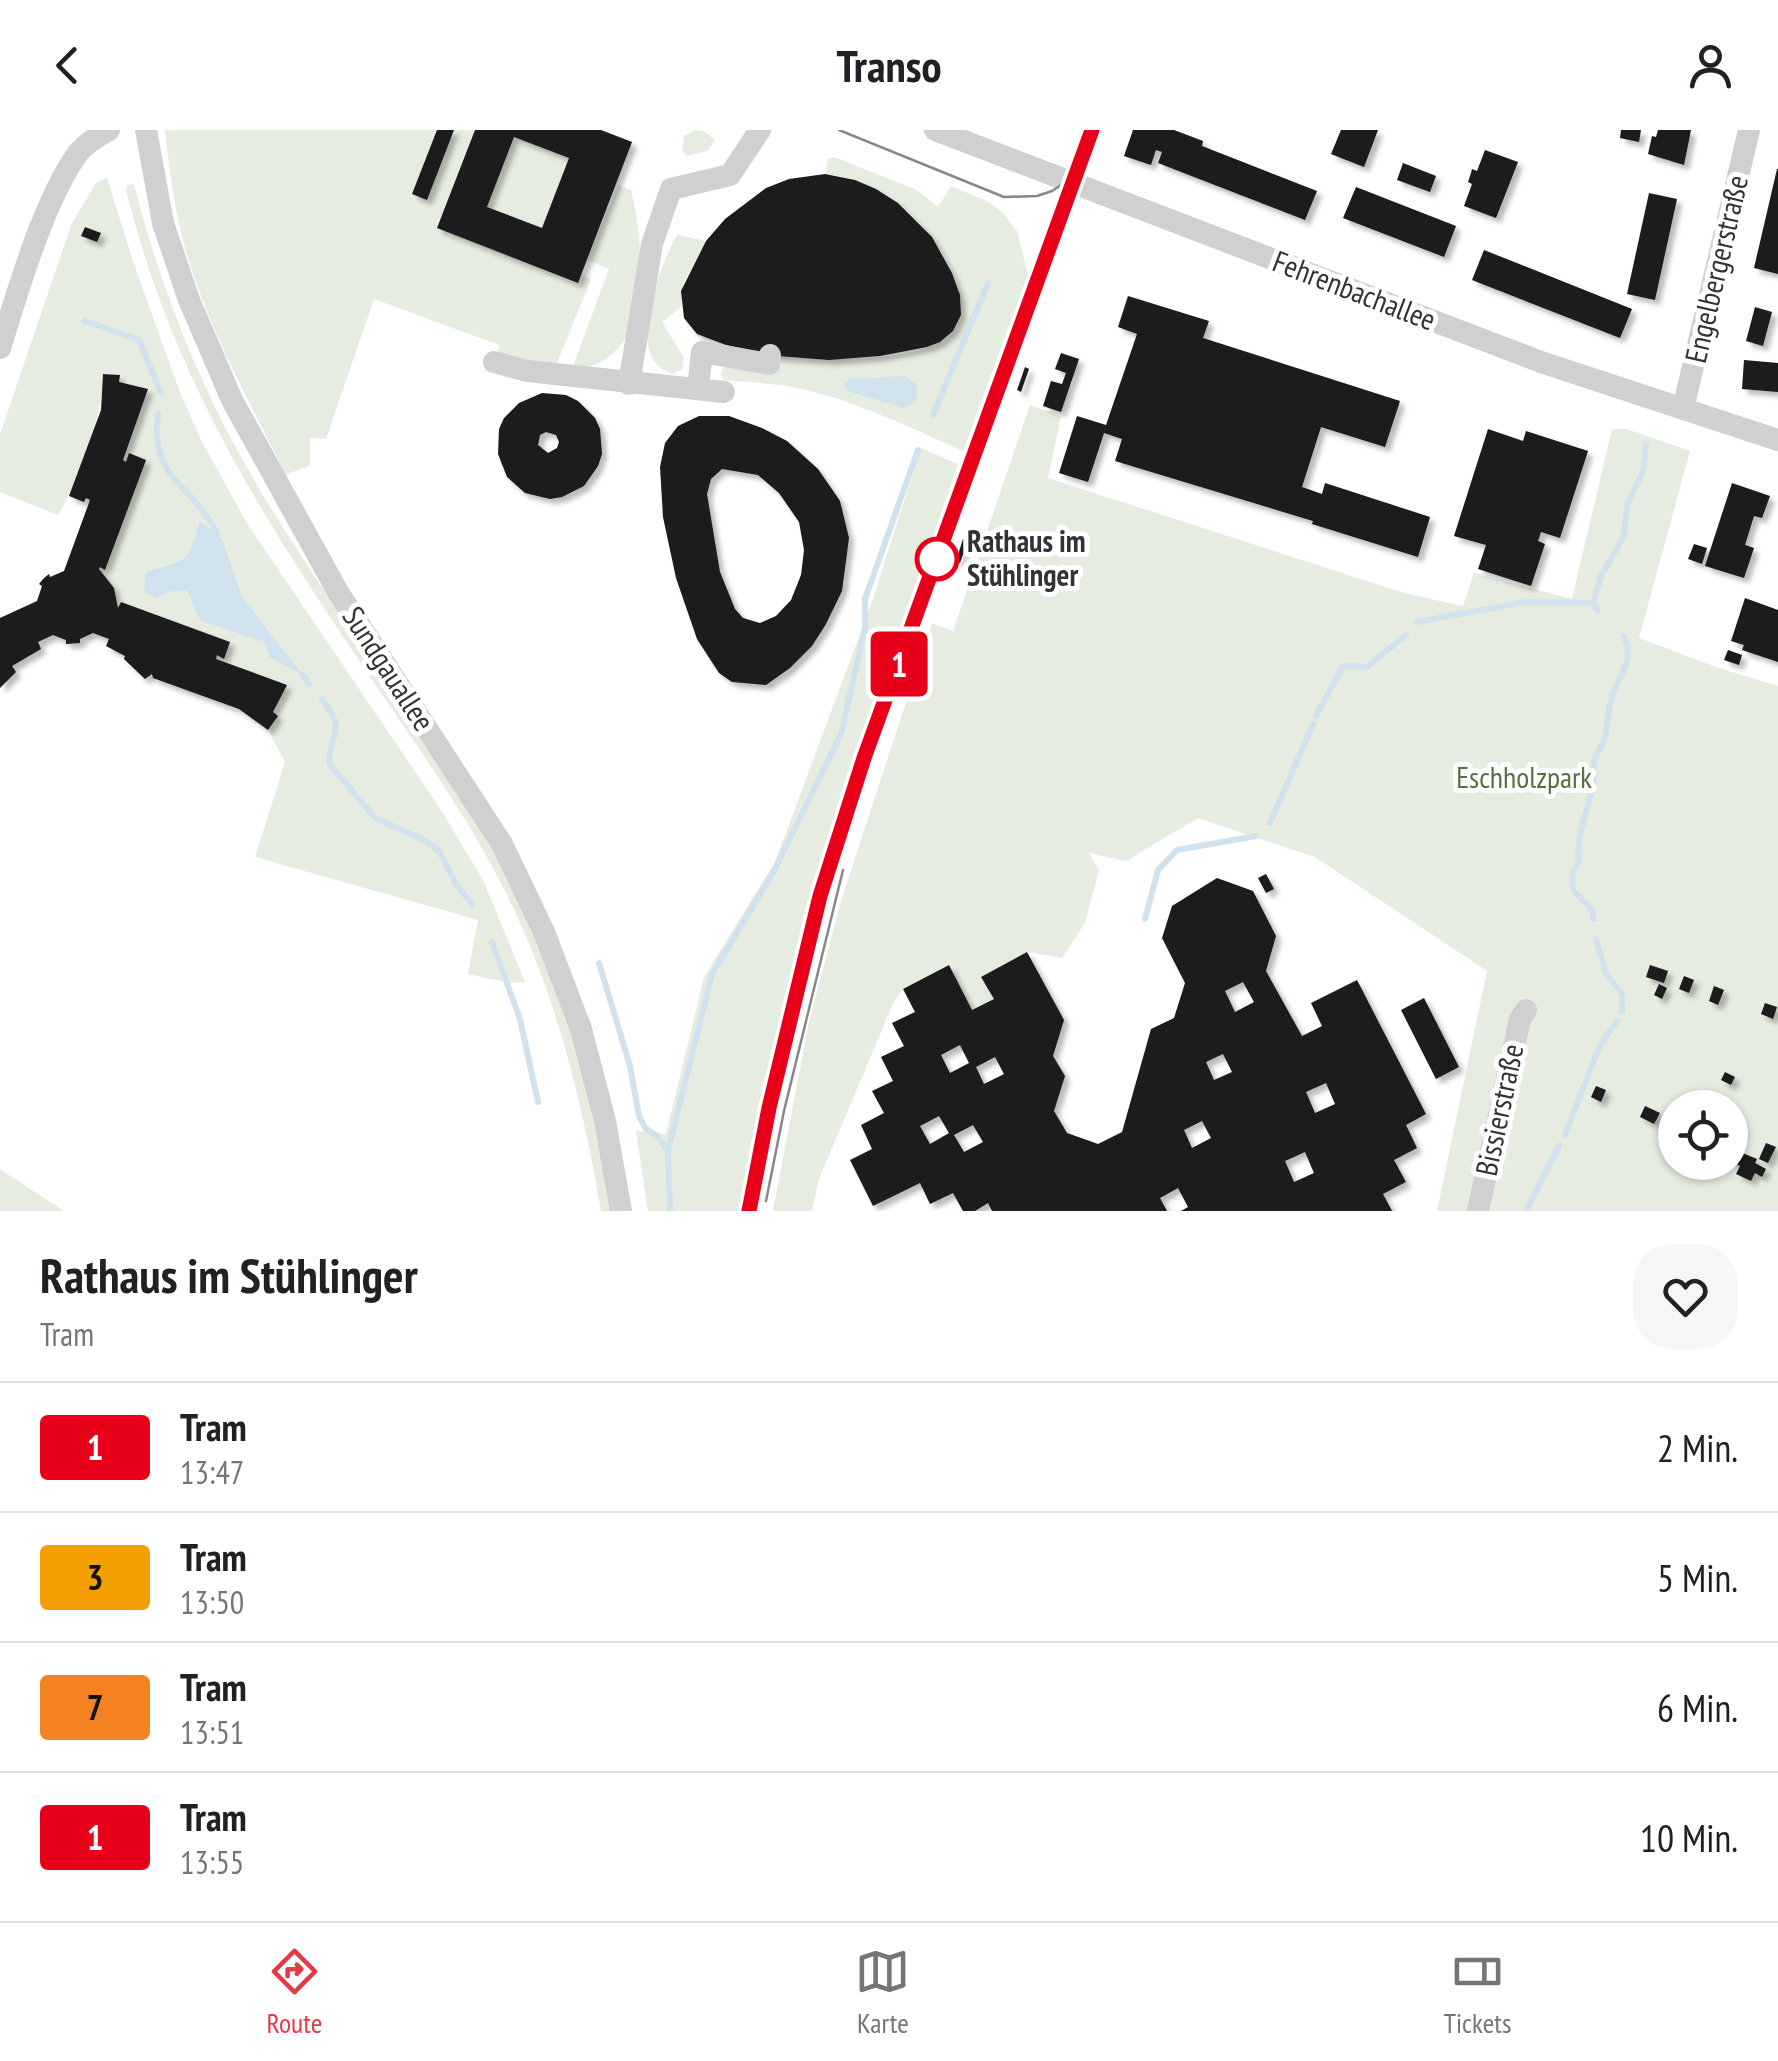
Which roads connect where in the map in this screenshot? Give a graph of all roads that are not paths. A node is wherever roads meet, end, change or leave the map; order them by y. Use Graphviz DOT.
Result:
graph roads {
  1 [pos="109,130"];
  2 [pos="146,130"];
  3 [pos="760,130"];
  4 [pos="935,130"];
  5 [pos="1749,130"];
  6 [pos="0,348"];
  7 [pos="770,355"];
  8 [pos="494,362"];
  9 [pos="629,384"];
  10 [pos="698,388"];
  11 [pos="724,392"];
  12 [pos="1683,409"];
  13 [pos="1778,440"];
  14 [pos="1526,1010"];
  15 [pos="620,1211"];
  16 [pos="1478,1211"];
  1 -- 6 [label="street"];
  2 -- 15 [label="street, Sundgauallee"];
  3 -- 9 [label="street"];
  4 -- 12 [label="street, Fehrenbachallee"];
  5 -- 12 [label="street, Engelbergerstraße"];
  7 -- 10 [label="street"];
  8 -- 9 [label="street"];
  9 -- 10 [label="street"];
  10 -- 11 [label="street"];
  12 -- 13 [label="street, Fehrenbachallee"];
  14 -- 16 [label="street, Bissierstraße"];
}
